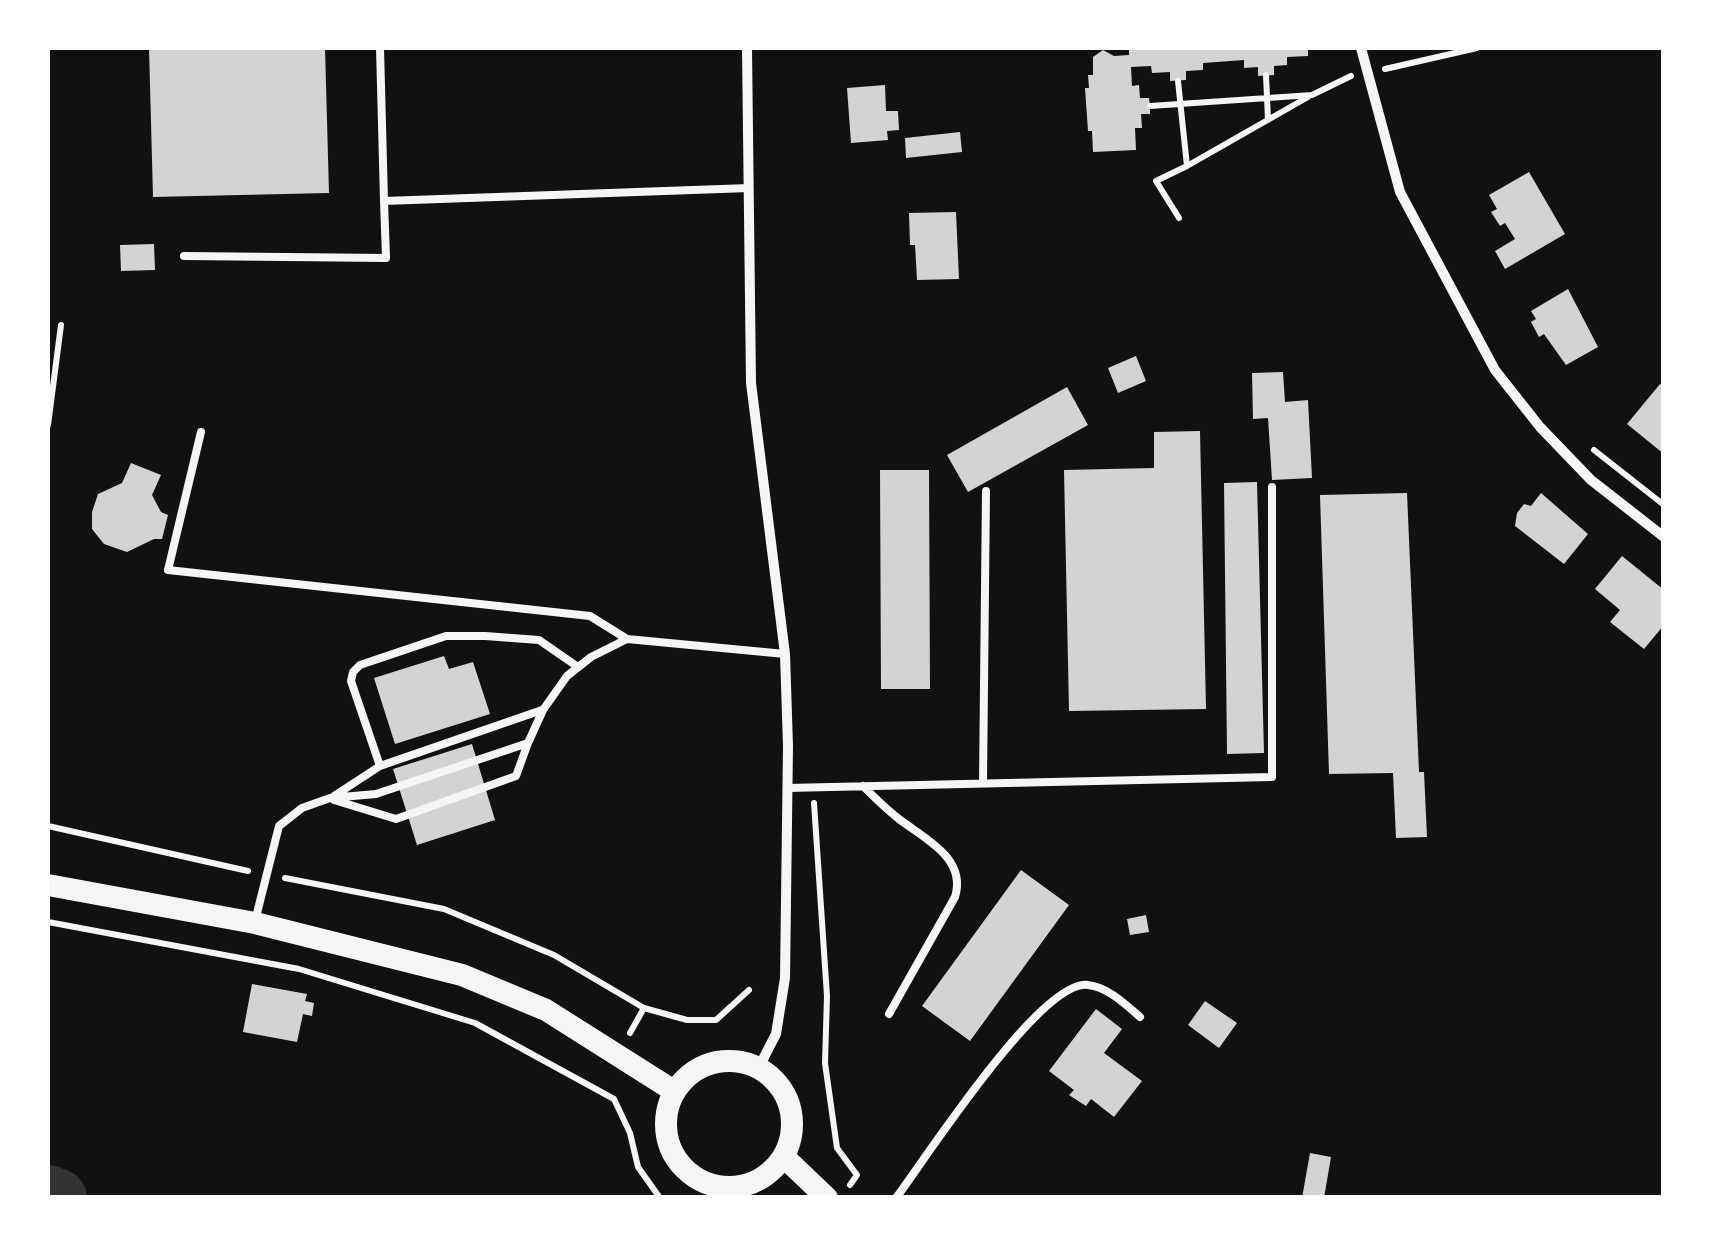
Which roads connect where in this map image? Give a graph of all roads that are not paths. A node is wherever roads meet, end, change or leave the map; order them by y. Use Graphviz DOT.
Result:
graph roads {
  1 [pos="380,48"];
  2 [pos="747,48"];
  3 [pos="1361,48"];
  4 [pos="749,188"];
  5 [pos="384,201"];
  6 [pos="184,256"];
  7 [pos="200,432"];
  8 [pos="1272,487"];
  9 [pos="986,492"];
  10 [pos="1664,537"];
  11 [pos="627,639"];
  12 [pos="785,654"];
  13 [pos="578,668"];
  14 [pos="544,710"];
  15 [pos="528,743"];
  16 [pos="380,766"];
  17 [pos="984,782"];
  18 [pos="863,786"];
  19 [pos="787,788"];
  20 [pos="330,798"];
  21 [pos="48,884"];
  22 [pos="255,923"];
  23 [pos="889,1014"];
  24 [pos="1140,1017"];
  25 [pos="760,1068"];
  26 [pos="674,1091"];
  27 [pos="784,1157"];
  28 [pos="827,1198"];
  29 [pos="896,1198"];
  1 -- 5 [label="lane"];
  2 -- 4 [label="street"];
  3 -- 10 [label="street"];
  4 -- 5 [label="lane"];
  4 -- 12 [label="street"];
  5 -- 6 [label="lane"];
  7 -- 11 [label="lane"];
  8 -- 17 [label="lane"];
  9 -- 17 [label="lane"];
  11 -- 12 [label="lane"];
  11 -- 13 [label="lane"];
  12 -- 19 [label="street"];
  13 -- 14 [label="lane"];
  13 -- 16 [label="lane"];
  14 -- 15 [label="lane"];
  14 -- 16 [label="lane"];
  15 -- 20 [label="lane"];
  15 -- 20 [label="lane"];
  16 -- 20 [label="lane"];
  17 -- 18 [label="lane"];
  18 -- 19 [label="lane"];
  18 -- 23 [label="lane"];
  19 -- 25 [label="street"];
  20 -- 22 [label="lane"];
  21 -- 22 [label="main road"];
  22 -- 26 [label="main road"];
  24 -- 29 [label="lane"];
  25 -- 26 [label="main road"];
  25 -- 27 [label="main road"];
  26 -- 27 [label="main road"];
  27 -- 28 [label="main road"];
}
